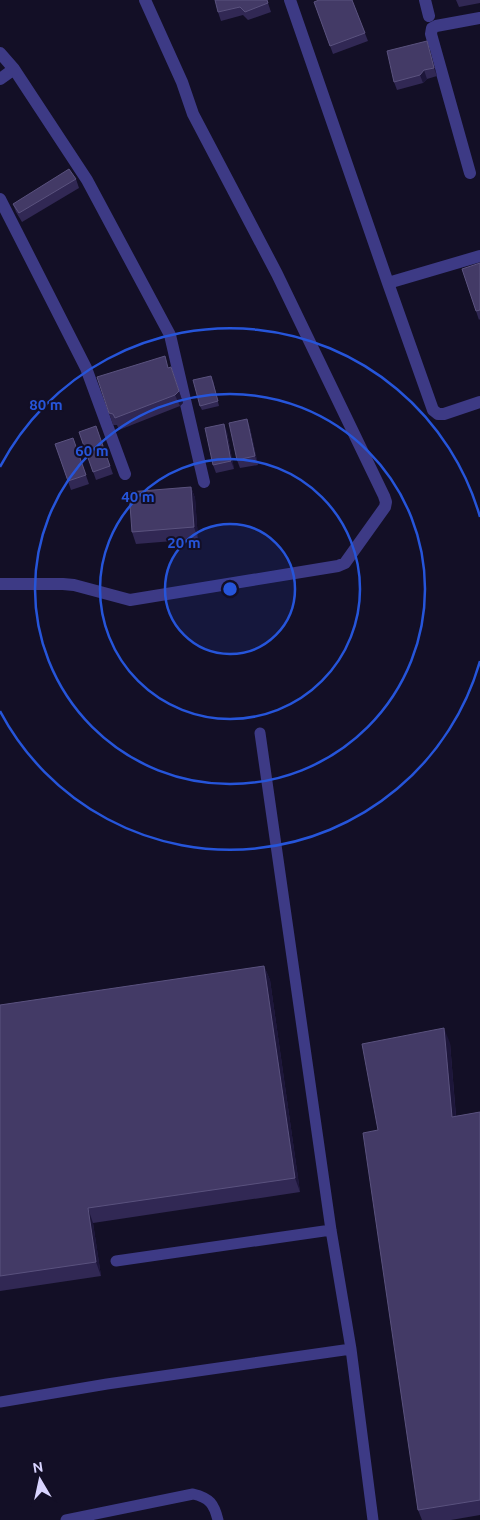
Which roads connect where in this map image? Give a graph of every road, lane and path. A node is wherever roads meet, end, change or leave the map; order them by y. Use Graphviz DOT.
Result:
graph roads {
  1 [pos="146,0"];
  2 [pos="290,0"];
  3 [pos="425,0"];
  4 [pos="429,16"];
  5 [pos="480,18"];
  6 [pos="0,53"];
  7 [pos="14,69"];
  8 [pos="0,80"];
  9 [pos="470,173"];
  10 [pos="0,199"];
  11 [pos="480,256"];
  12 [pos="388,283"];
  13 [pos="480,402"];
  14 [pos="124,474"];
  15 [pos="204,482"];
  16 [pos="0,584"];
  17 [pos="260,733"];
  18 [pos="331,1230"];
  19 [pos="116,1260"];
  20 [pos="351,1349"];
  21 [pos="0,1402"];
  22 [pos="66,1520"];
  23 [pos="218,1520"];
  24 [pos="374,1520"];
  1 -- 16 [label="street"];
  2 -- 12 [label="street"];
  3 -- 4 [label="street"];
  5 -- 9 [label="street"];
  6 -- 7 [label="street"];
  7 -- 8 [label="street"];
  7 -- 15 [label="street"];
  10 -- 14 [label="street"];
  11 -- 12 [label="street"];
  12 -- 13 [label="street"];
  17 -- 18 [label="lane"];
  18 -- 19 [label="lane"];
  18 -- 20 [label="lane"];
  20 -- 21 [label="lane"];
  20 -- 24 [label="lane"];
  22 -- 23 [label="lane"];
}
